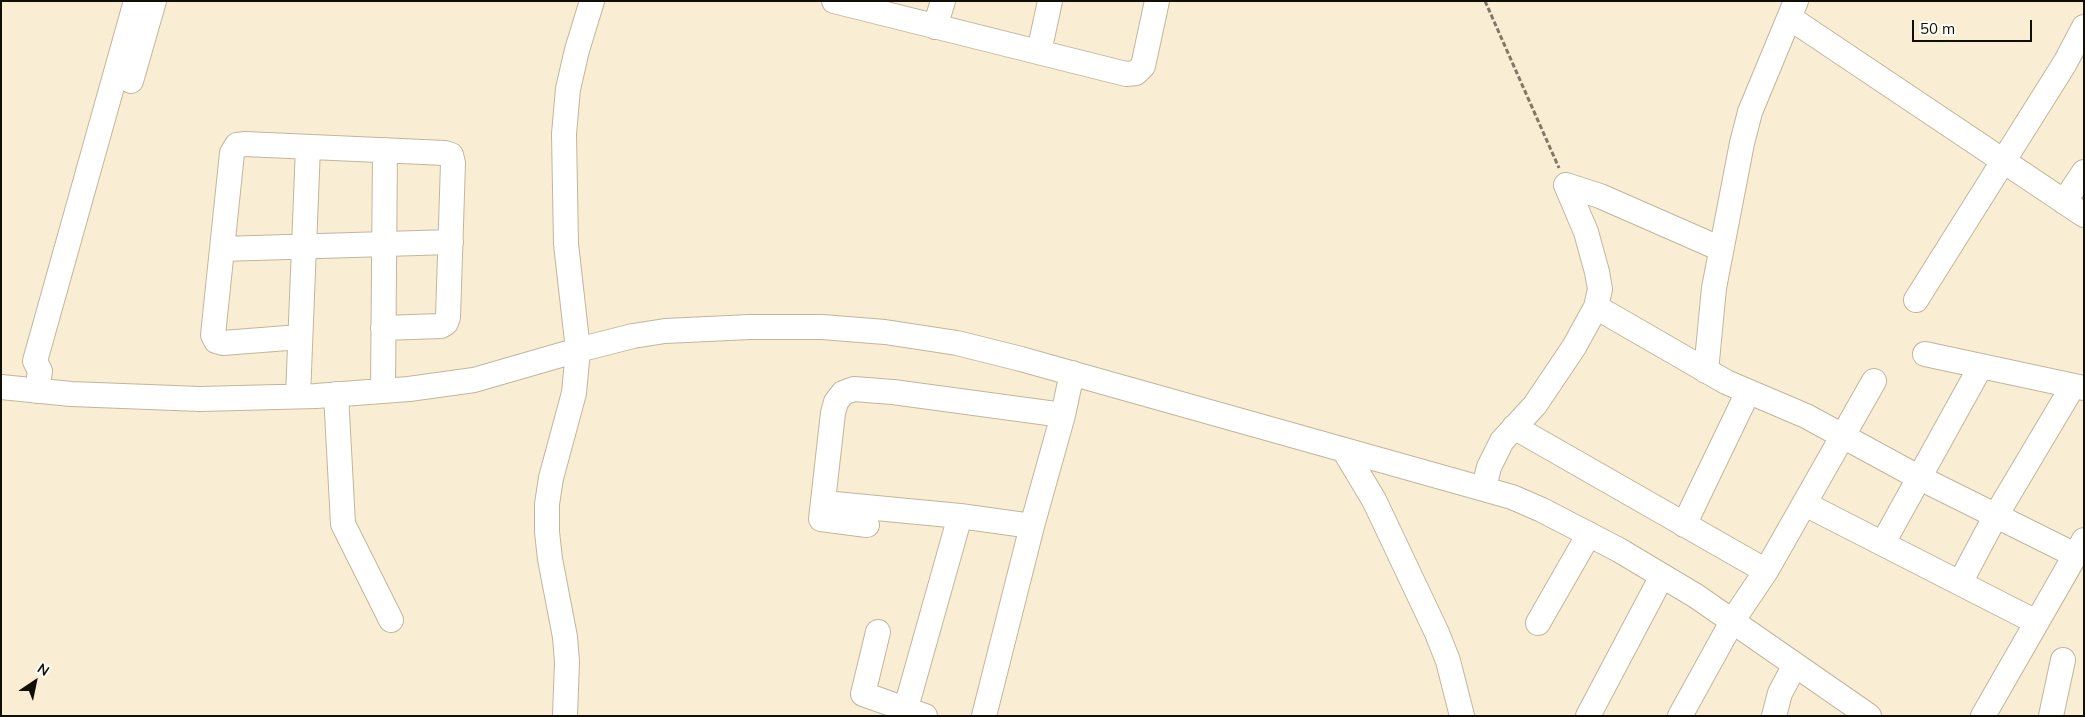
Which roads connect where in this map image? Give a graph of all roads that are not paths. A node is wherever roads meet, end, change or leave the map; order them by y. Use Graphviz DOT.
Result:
graph roads {
  1 [pos="136,1"];
  2 [pos="154,1"];
  3 [pos="592,1"];
  4 [pos="943,1"];
  5 [pos="1050,1"];
  6 [pos="1157,1"];
  7 [pos="841,2"];
  8 [pos="1793,10"];
  9 [pos="935,26"];
  10 [pos="2084,27"];
  11 [pos="1039,52"];
  12 [pos="308,147"];
  13 [pos="385,150"];
  14 [pos="2004,161"];
  15 [pos="2084,172"];
  16 [pos="2064,202"];
  17 [pos="2084,216"];
  18 [pos="451,242"];
  19 [pos="384,243"];
  20 [pos="304,245"];
  21 [pos="222,249"];
  22 [pos="1721,249"];
  23 [pos="1916,300"];
  24 [pos="1596,307"];
  25 [pos="382,328"];
  26 [pos="300,337"];
  27 [pos="578,350"];
  28 [pos="1925,354"];
  29 [pos="1981,366"];
  30 [pos="1706,371"];
  31 [pos="1072,373"];
  32 [pos="38,381"];
  33 [pos="1874,381"];
  34 [pos="2078,387"];
  35 [pos="1,388"];
  36 [pos="383,390"];
  37 [pos="1748,392"];
  38 [pos="336,394"];
  39 [pos="298,396"];
  40 [pos="1063,415"];
  41 [pos="1514,426"];
  42 [pos="1844,436"];
  43 [pos="1344,450"];
  44 [pos="1918,477"];
  45 [pos="1480,486"];
  46 [pos="824,503"];
  47 [pos="1805,504"];
  48 [pos="960,516"];
  49 [pos="1995,517"];
  50 [pos="867,525"];
  51 [pos="1684,525"];
  52 [pos="1032,526"];
  53 [pos="1589,534"];
  54 [pos="1883,543"];
  55 [pos="2079,548"];
  56 [pos="1766,571"];
  57 [pos="1662,576"];
  58 [pos="1960,583"];
  59 [pos="391,620"];
  60 [pos="1733,620"];
  61 [pos="2036,622"];
  62 [pos="1538,623"];
  63 [pos="878,632"];
  64 [pos="2063,660"];
  65 [pos="1795,665"];
  66 [pos="909,697"];
  67 [pos="2056,713"];
  68 [pos="565,716"];
  69 [pos="925,716"];
  70 [pos="984,716"];
  71 [pos="1462,716"];
  72 [pos="1588,716"];
  73 [pos="1680,716"];
  74 [pos="1774,716"];
  75 [pos="1869,716"];
  76 [pos="1983,716"];
  1 -- 32 [label="street"];
  2 -- 32 [label="street"];
  3 -- 27 [label="street"];
  4 -- 9 [label="street"];
  5 -- 11 [label="street"];
  6 -- 11 [label="street"];
  7 -- 9 [label="street"];
  8 -- 14 [label="street"];
  8 -- 22 [label="street"];
  9 -- 11 [label="street"];
  10 -- 14 [label="street"];
  12 -- 13 [label="street"];
  12 -- 20 [label="street"];
  12 -- 21 [label="street"];
  13 -- 18 [label="street"];
  13 -- 19 [label="street"];
  14 -- 16 [label="street"];
  14 -- 23 [label="street"];
  15 -- 16 [label="street"];
  16 -- 17 [label="street"];
  18 -- 19 [label="street"];
  18 -- 25 [label="street"];
  19 -- 20 [label="street"];
  19 -- 25 [label="street"];
  20 -- 21 [label="street"];
  20 -- 26 [label="street"];
  21 -- 26 [label="street"];
  22 -- 24 [label="street"];
  22 -- 30 [label="street"];
  24 -- 30 [label="street"];
  24 -- 41 [label="street"];
  25 -- 36 [label="street"];
  26 -- 39 [label="street"];
  27 -- 31 [label="street"];
  27 -- 36 [label="street"];
  27 -- 68 [label="street"];
  28 -- 29 [label="street"];
  29 -- 34 [label="street"];
  29 -- 44 [label="street"];
  30 -- 37 [label="street"];
  31 -- 40 [label="street"];
  31 -- 43 [label="street"];
  32 -- 35 [label="street"];
  32 -- 39 [label="street"];
  33 -- 42 [label="street"];
  34 -- 49 [label="street"];
  36 -- 38 [label="street"];
  37 -- 42 [label="street"];
  37 -- 51 [label="street"];
  38 -- 39 [label="street"];
  38 -- 59 [label="street"];
  40 -- 46 [label="street"];
  40 -- 52 [label="street"];
  41 -- 45 [label="street"];
  41 -- 51 [label="street"];
  42 -- 44 [label="street"];
  42 -- 47 [label="street"];
  43 -- 45 [label="street"];
  43 -- 71 [label="street"];
  44 -- 49 [label="street"];
  44 -- 54 [label="street"];
  45 -- 53 [label="street"];
  46 -- 48 [label="street"];
  46 -- 50 [label="street"];
  47 -- 54 [label="street"];
  47 -- 56 [label="street"];
  48 -- 52 [label="street"];
  48 -- 66 [label="street"];
  49 -- 55 [label="street"];
  49 -- 58 [label="street"];
  51 -- 56 [label="street"];
  52 -- 70 [label="street"];
  53 -- 57 [label="street"];
  53 -- 62 [label="street"];
  54 -- 58 [label="street"];
  55 -- 61 [label="street"];
  56 -- 60 [label="street"];
  57 -- 60 [label="street"];
  57 -- 72 [label="street"];
  58 -- 61 [label="street"];
  60 -- 65 [label="street"];
  60 -- 73 [label="street"];
  61 -- 76 [label="street"];
  63 -- 69 [label="street"];
  64 -- 67 [label="street"];
  65 -- 74 [label="street"];
  65 -- 75 [label="street"];
}
